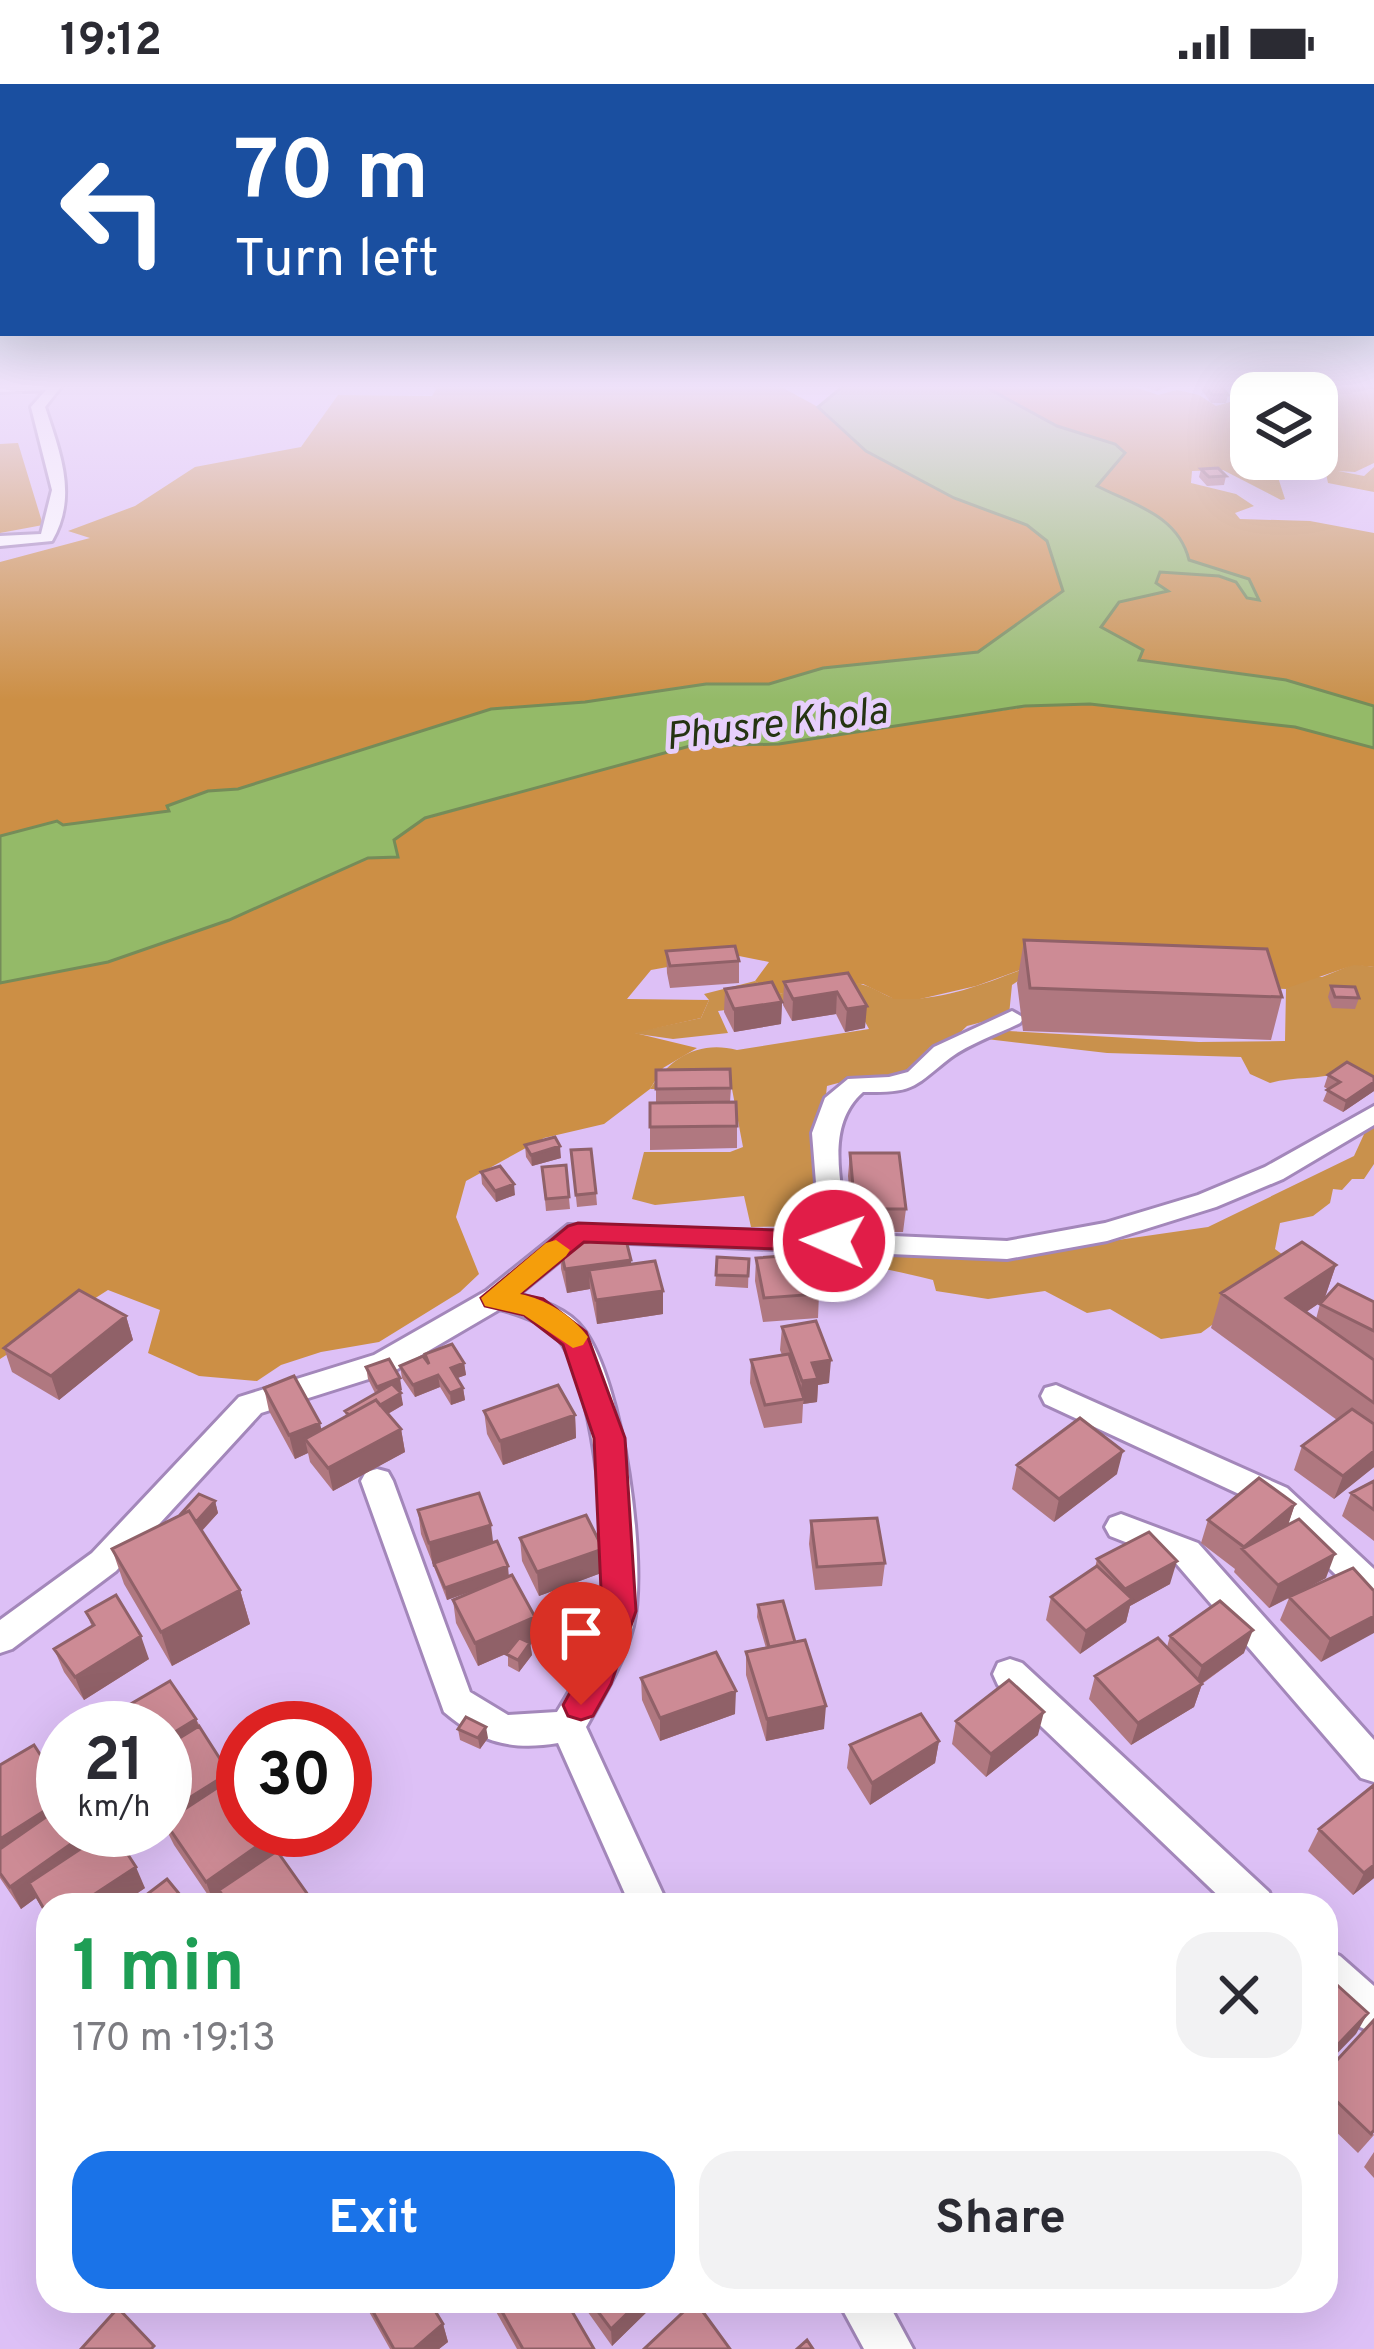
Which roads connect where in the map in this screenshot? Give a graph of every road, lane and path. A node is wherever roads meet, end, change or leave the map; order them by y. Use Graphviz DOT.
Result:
graph roads {
  1 [pos="61,489"];
  2 [pos="0,541"];
  3 [pos="1012,1018"];
  4 [pos="1374,1114"];
  5 [pos="834,1241"];
  6 [pos="496,1298"];
  7 [pos="1056,1396"];
  8 [pos="377,1481"];
  9 [pos="1121,1527"];
  10 [pos="1374,1590"];
  11 [pos="0,1639"];
  12 [pos="1010,1674"];
  13 [pos="568,1726"];
  14 [pos="1374,1766"];
  15 [pos="644,1893"];
  16 [pos="1242,1893"];
  17 [pos="1338,1981"];
  18 [pos="1374,2013"];
  19 [pos="868,2313"];
  20 [pos="890,2349"];
  1 -- 2 [label="street"];
  3 -- 5 [label="street"];
  4 -- 5 [label="street"];
  5 -- 6 [label="street"];
  6 -- 11 [label="street"];
  6 -- 13 [label="street"];
  7 -- 10 [label="street"];
  8 -- 13 [label="street"];
  9 -- 14 [label="street"];
  12 -- 16 [label="street"];
  13 -- 15 [label="street"];
  17 -- 18 [label="street"];
  19 -- 20 [label="street"];
}
